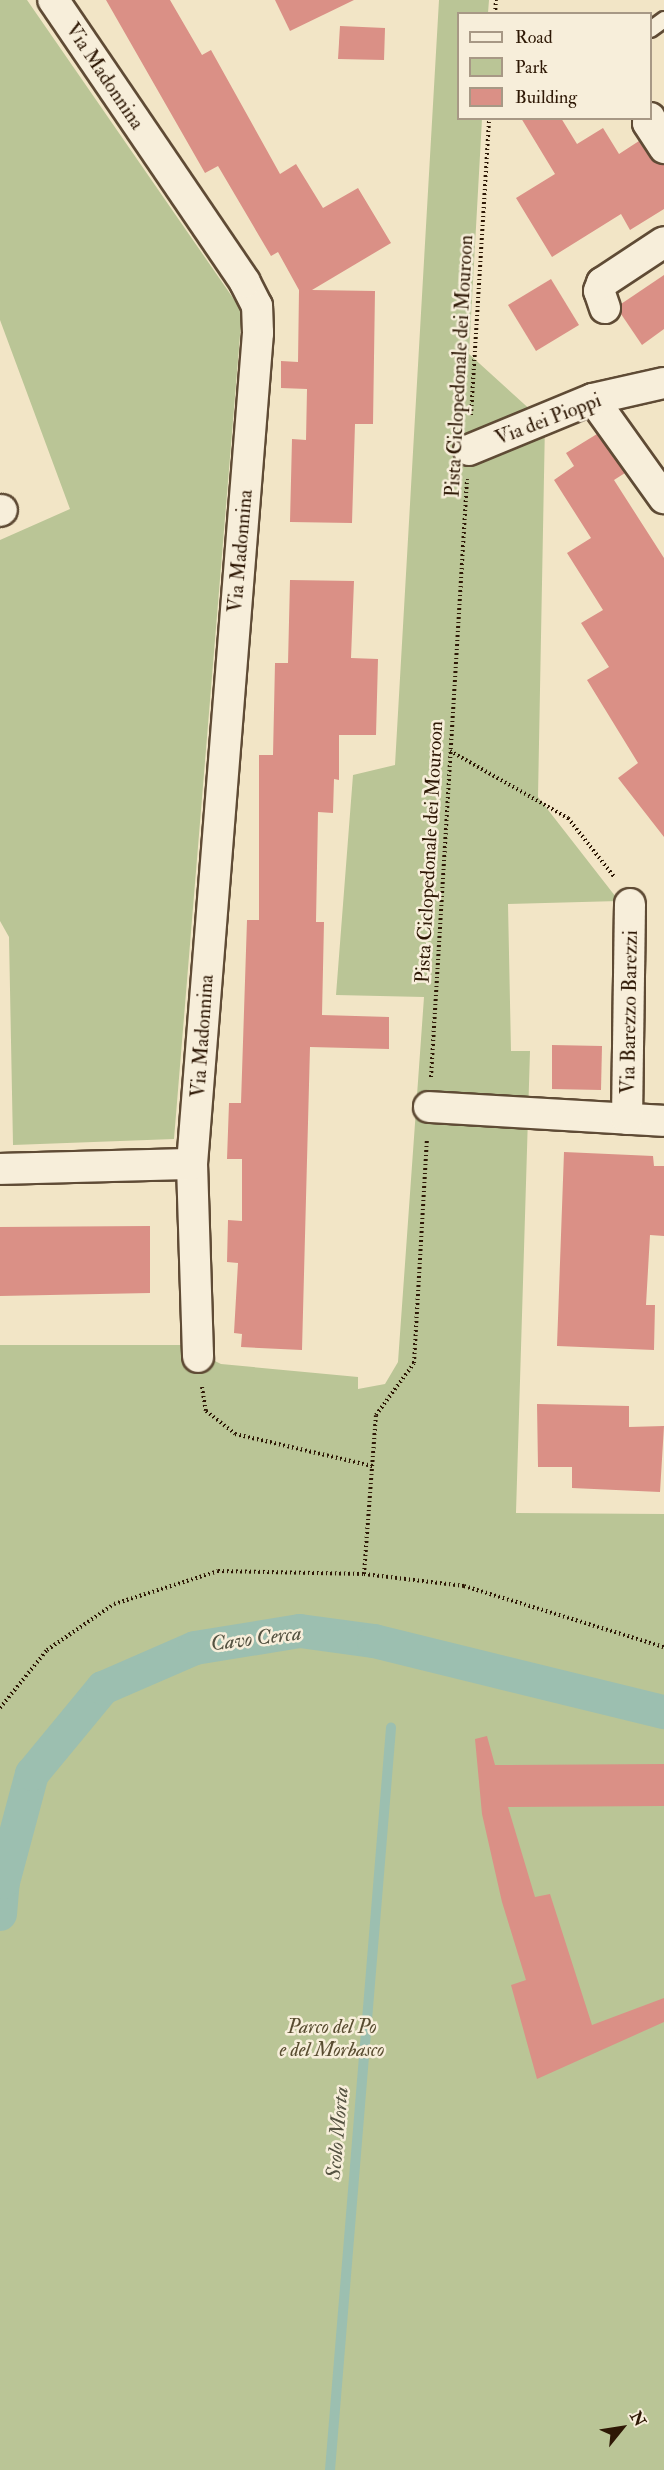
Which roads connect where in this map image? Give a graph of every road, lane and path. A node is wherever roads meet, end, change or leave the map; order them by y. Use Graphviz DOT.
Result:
graph roads {
  1 [pos="52,0"];
  2 [pos="664,19"];
  3 [pos="652,28"];
  4 [pos="489,120"];
  5 [pos="649,120"];
  6 [pos="664,148"];
  7 [pos="664,242"];
  8 [pos="605,308"];
  9 [pos="664,383"];
  10 [pos="593,399"];
  11 [pos="469,450"];
  12 [pos="664,498"];
  13 [pos="450,751"];
  14 [pos="630,904"];
  15 [pos="429,1107"];
  16 [pos="627,1119"];
  17 [pos="664,1121"];
  18 [pos="192,1164"];
  19 [pos="0,1169"];
  20 [pos="198,1356"];
  21 [pos="373,1466"];
  22 [pos="364,1574"];
  23 [pos="664,1647"];
  24 [pos="0,1708"];
  1 -- 18 [label="street, Via Madonnina"];
  2 -- 3 [label="lane"];
  4 -- 11 [label="path, Pista Ciclopedonale dei Mouroon"];
  5 -- 6 [label="street"];
  7 -- 8 [label="street"];
  9 -- 10 [label="street, Via dei Pioppi"];
  10 -- 11 [label="street, Via dei Pioppi"];
  10 -- 12 [label="street"];
  11 -- 13 [label="path, Pista Ciclopedonale dei Mouroon"];
  13 -- 14 [label="path"];
  13 -- 15 [label="path, Pista Ciclopedonale dei Mouroon"];
  14 -- 16 [label="street, Via Barezzo Barezzi"];
  15 -- 16 [label="street, Via Barezzo Barezzi"];
  15 -- 21 [label="path, Pista Ciclopedonale dei Mouroon"];
  16 -- 17 [label="street, Via Barezzo Barezzi"];
  18 -- 19 [label="street"];
  18 -- 20 [label="street, Via Madonnina"];
  20 -- 21 [label="path"];
  21 -- 22 [label="path, Pista Ciclopedonale dei Mouroon"];
  22 -- 23 [label="path"];
  22 -- 24 [label="path"];
}
